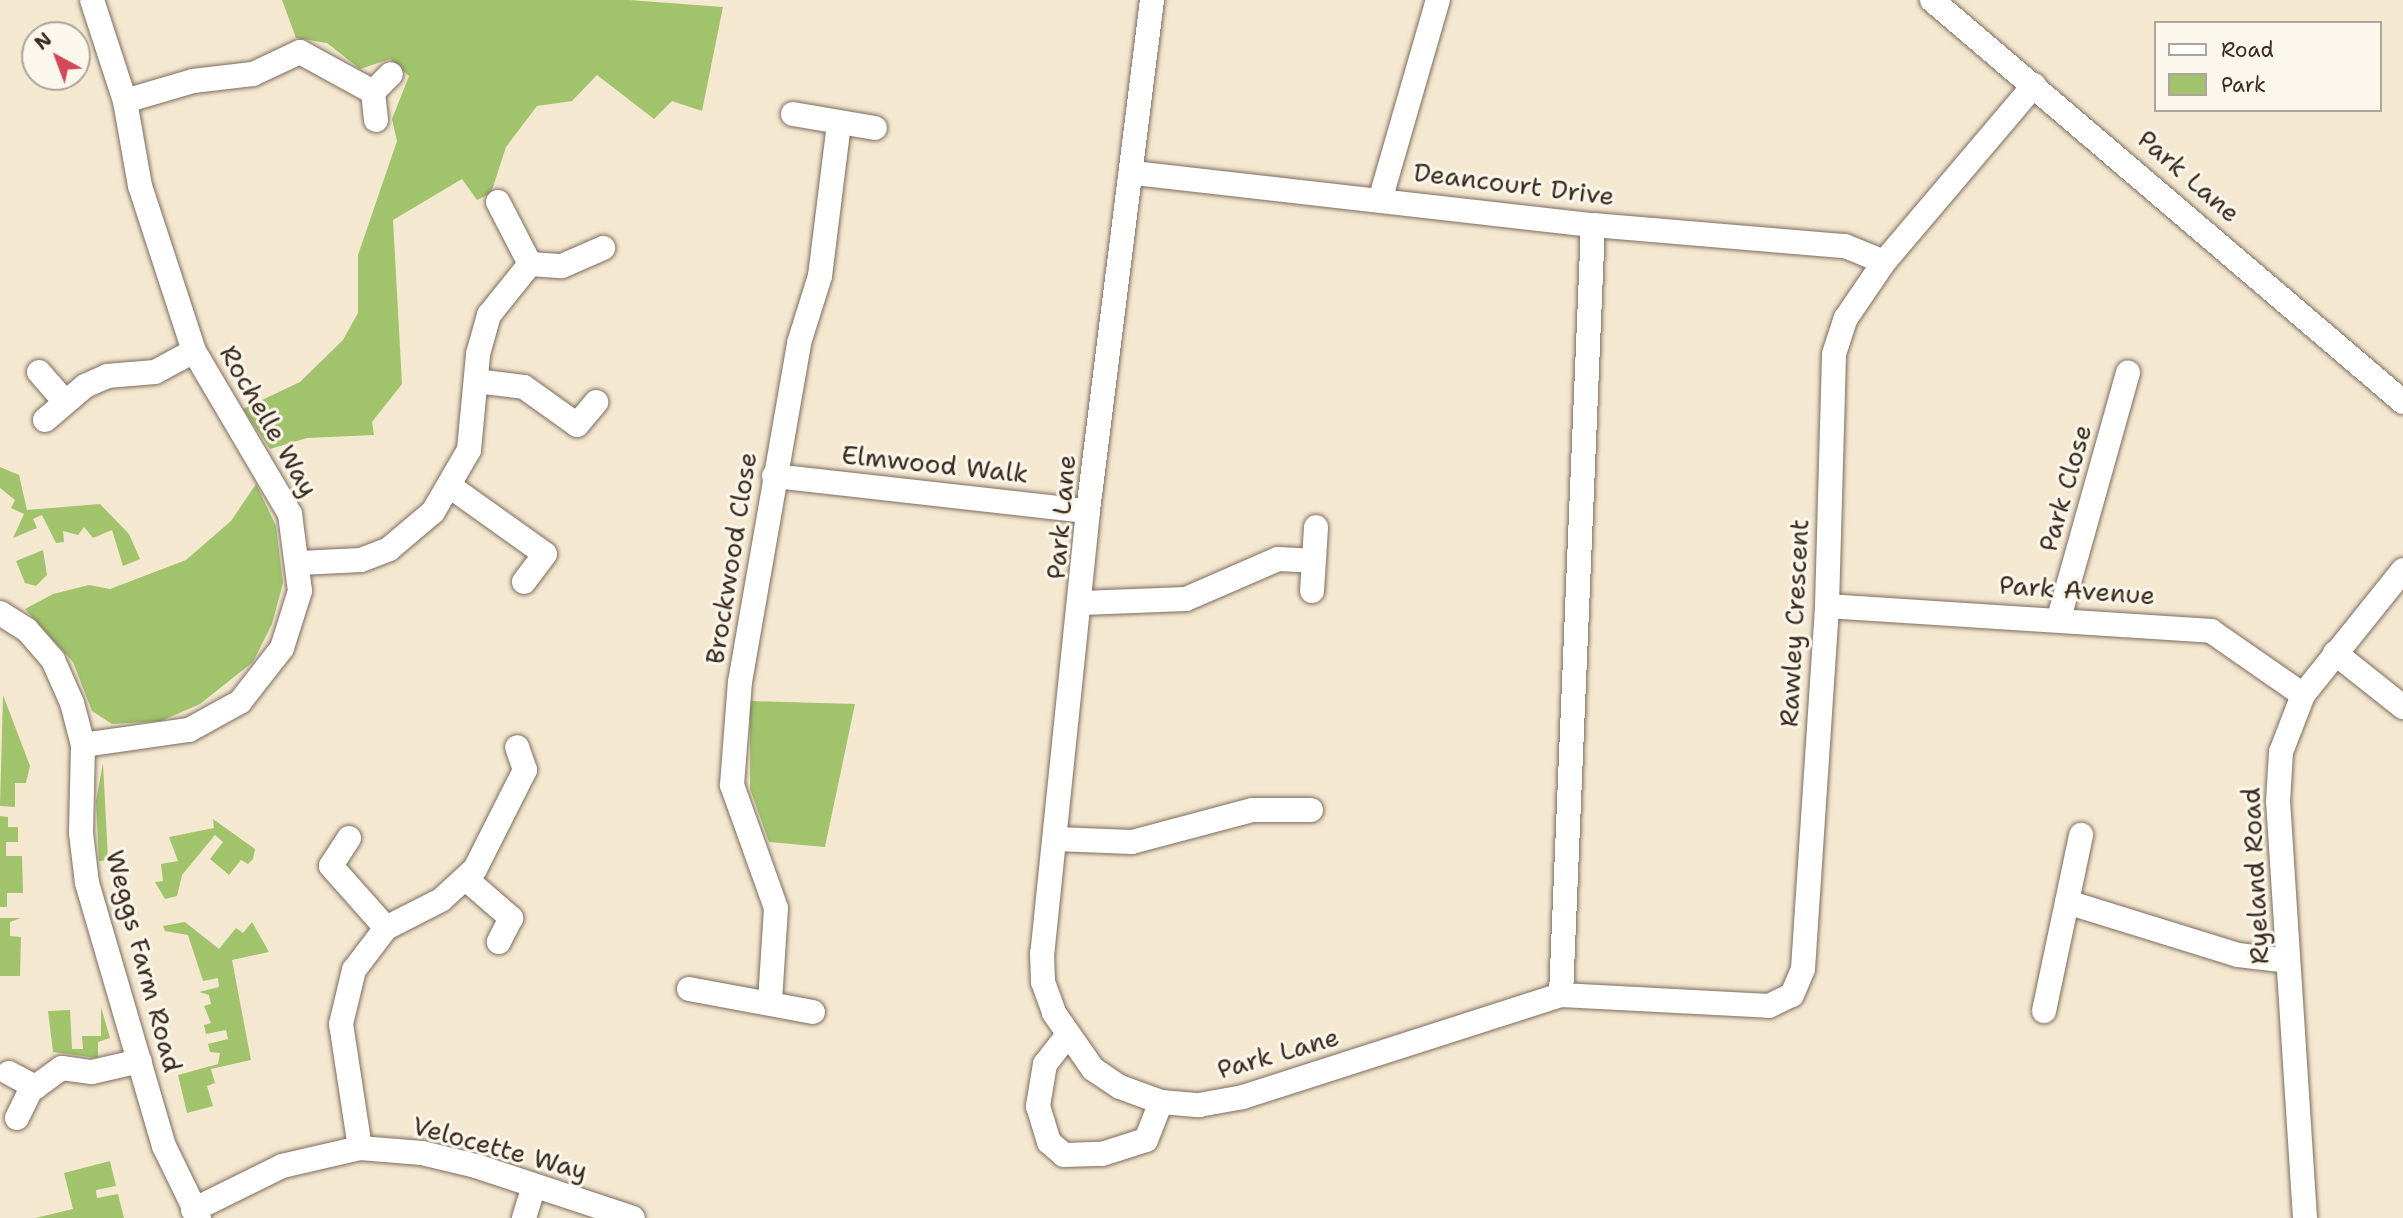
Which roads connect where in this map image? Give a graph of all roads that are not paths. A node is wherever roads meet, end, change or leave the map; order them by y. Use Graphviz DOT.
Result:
graph roads {
  1 [pos="92,0"];
  2 [pos="1152,0"];
  3 [pos="1438,0"];
  4 [pos="1932,0"];
  5 [pos="391,74"];
  6 [pos="2035,85"];
  7 [pos="373,92"];
  8 [pos="125,101"];
  9 [pos="793,114"];
  10 [pos="376,120"];
  11 [pos="839,123"];
  12 [pos="875,128"];
  13 [pos="1135,173"];
  14 [pos="1381,197"];
  15 [pos="498,202"];
  16 [pos="1593,225"];
  17 [pos="603,248"];
  18 [pos="1884,262"];
  19 [pos="530,264"];
  20 [pos="194,351"];
  21 [pos="39,372"];
  22 [pos="2128,373"];
  23 [pos="476,381"];
  24 [pos="64,401"];
  25 [pos="596,402"];
  26 [pos="2403,402"];
  27 [pos="45,420"];
  28 [pos="774,476"];
  29 [pos="451,487"];
  30 [pos="1088,510"];
  31 [pos="1316,527"];
  32 [pos="1313,561"];
  33 [pos="300,563"];
  34 [pos="2403,570"];
  35 [pos="524,582"];
  36 [pos="1312,591"];
  37 [pos="1083,603"];
  38 [pos="1827,606"];
  39 [pos="0,613"];
  40 [pos="2059,618"];
  41 [pos="2335,653"];
  42 [pos="2304,695"];
  43 [pos="2403,707"];
  44 [pos="83,745"];
  45 [pos="517,747"];
  46 [pos="1311,810"];
  47 [pos="2081,835"];
  48 [pos="349,838"];
  49 [pos="1056,839"];
  50 [pos="466,879"];
  51 [pos="2067,902"];
  52 [pos="386,928"];
  53 [pos="499,942"];
  54 [pos="2288,961"];
  55 [pos="689,989"];
  56 [pos="1561,995"];
  57 [pos="770,1001"];
  58 [pos="2044,1011"];
  59 [pos="813,1012"];
  60 [pos="1067,1036"];
  61 [pos="1410,1046"];
  62 [pos="140,1062"];
  63 [pos="9,1073"];
  64 [pos="35,1087"];
  65 [pos="1160,1102"];
  66 [pos="17,1118"];
  67 [pos="360,1148"];
  68 [pos="534,1185"];
  69 [pos="196,1214"];
  70 [pos="524,1218"];
  71 [pos="633,1218"];
  72 [pos="2305,1218"];
  1 -- 8 [label="street, Rochelle Way"];
  2 -- 13 [label="street, Park Lane"];
  3 -- 14 [label="street"];
  4 -- 6 [label="street, Park Lane"];
  5 -- 7 [label="street"];
  6 -- 18 [label="street, Rawley Crescent"];
  6 -- 26 [label="street, Park Lane"];
  7 -- 8 [label="street"];
  7 -- 10 [label="street"];
  8 -- 20 [label="street, Rochelle Way"];
  9 -- 11 [label="street"];
  11 -- 12 [label="street"];
  11 -- 28 [label="street, Brockwood Close"];
  13 -- 14 [label="street, Deancourt Drive"];
  13 -- 30 [label="street, Park Lane"];
  14 -- 16 [label="street, Deancourt Drive"];
  15 -- 19 [label="street"];
  16 -- 18 [label="street, Deancourt Drive"];
  16 -- 56 [label="street"];
  17 -- 19 [label="street"];
  18 -- 38 [label="street, Rawley Crescent"];
  19 -- 23 [label="street"];
  20 -- 24 [label="street"];
  20 -- 33 [label="street, Rochelle Way"];
  21 -- 24 [label="street"];
  22 -- 40 [label="street, Park Close"];
  23 -- 25 [label="street"];
  23 -- 29 [label="street"];
  24 -- 27 [label="street"];
  28 -- 30 [label="street, Elmwood Walk"];
  28 -- 57 [label="street, Brockwood Close"];
  29 -- 33 [label="street"];
  29 -- 35 [label="street"];
  30 -- 37 [label="street, Park Lane"];
  31 -- 32 [label="street"];
  32 -- 36 [label="street"];
  32 -- 37 [label="street"];
  33 -- 44 [label="street, Rochelle Way"];
  34 -- 41 [label="street, Ryeland Road"];
  37 -- 49 [label="street, Park Lane"];
  38 -- 40 [label="street, Park Avenue"];
  38 -- 56 [label="street, Rawley Crescent"];
  39 -- 44 [label="street, Weggs Farm Road"];
  40 -- 42 [label="street, Park Avenue"];
  41 -- 42 [label="street, Ryeland Road"];
  41 -- 43 [label="street"];
  42 -- 54 [label="street, Ryeland Road"];
  44 -- 62 [label="street, Weggs Farm Road"];
  45 -- 50 [label="street"];
  46 -- 49 [label="street"];
  47 -- 51 [label="street"];
  48 -- 52 [label="street"];
  49 -- 60 [label="street, Park Lane"];
  50 -- 52 [label="street"];
  50 -- 53 [label="street"];
  51 -- 54 [label="street"];
  51 -- 58 [label="street"];
  52 -- 67 [label="street"];
  54 -- 72 [label="street, Ryeland Road"];
  55 -- 57 [label="street"];
  56 -- 61 [label="street, Rawley Crescent"];
  57 -- 59 [label="street"];
  60 -- 65 [label="street, Park Lane"];
  60 -- 65 [label="street"];
  61 -- 65 [label="street, Park Lane"];
  62 -- 64 [label="street"];
  62 -- 69 [label="street, Weggs Farm Road"];
  63 -- 64 [label="street"];
  64 -- 66 [label="street"];
  67 -- 68 [label="street, Velocette Way"];
  67 -- 69 [label="street, Velocette Way"];
  68 -- 70 [label="street"];
  68 -- 71 [label="street, Velocette Way"];
}
